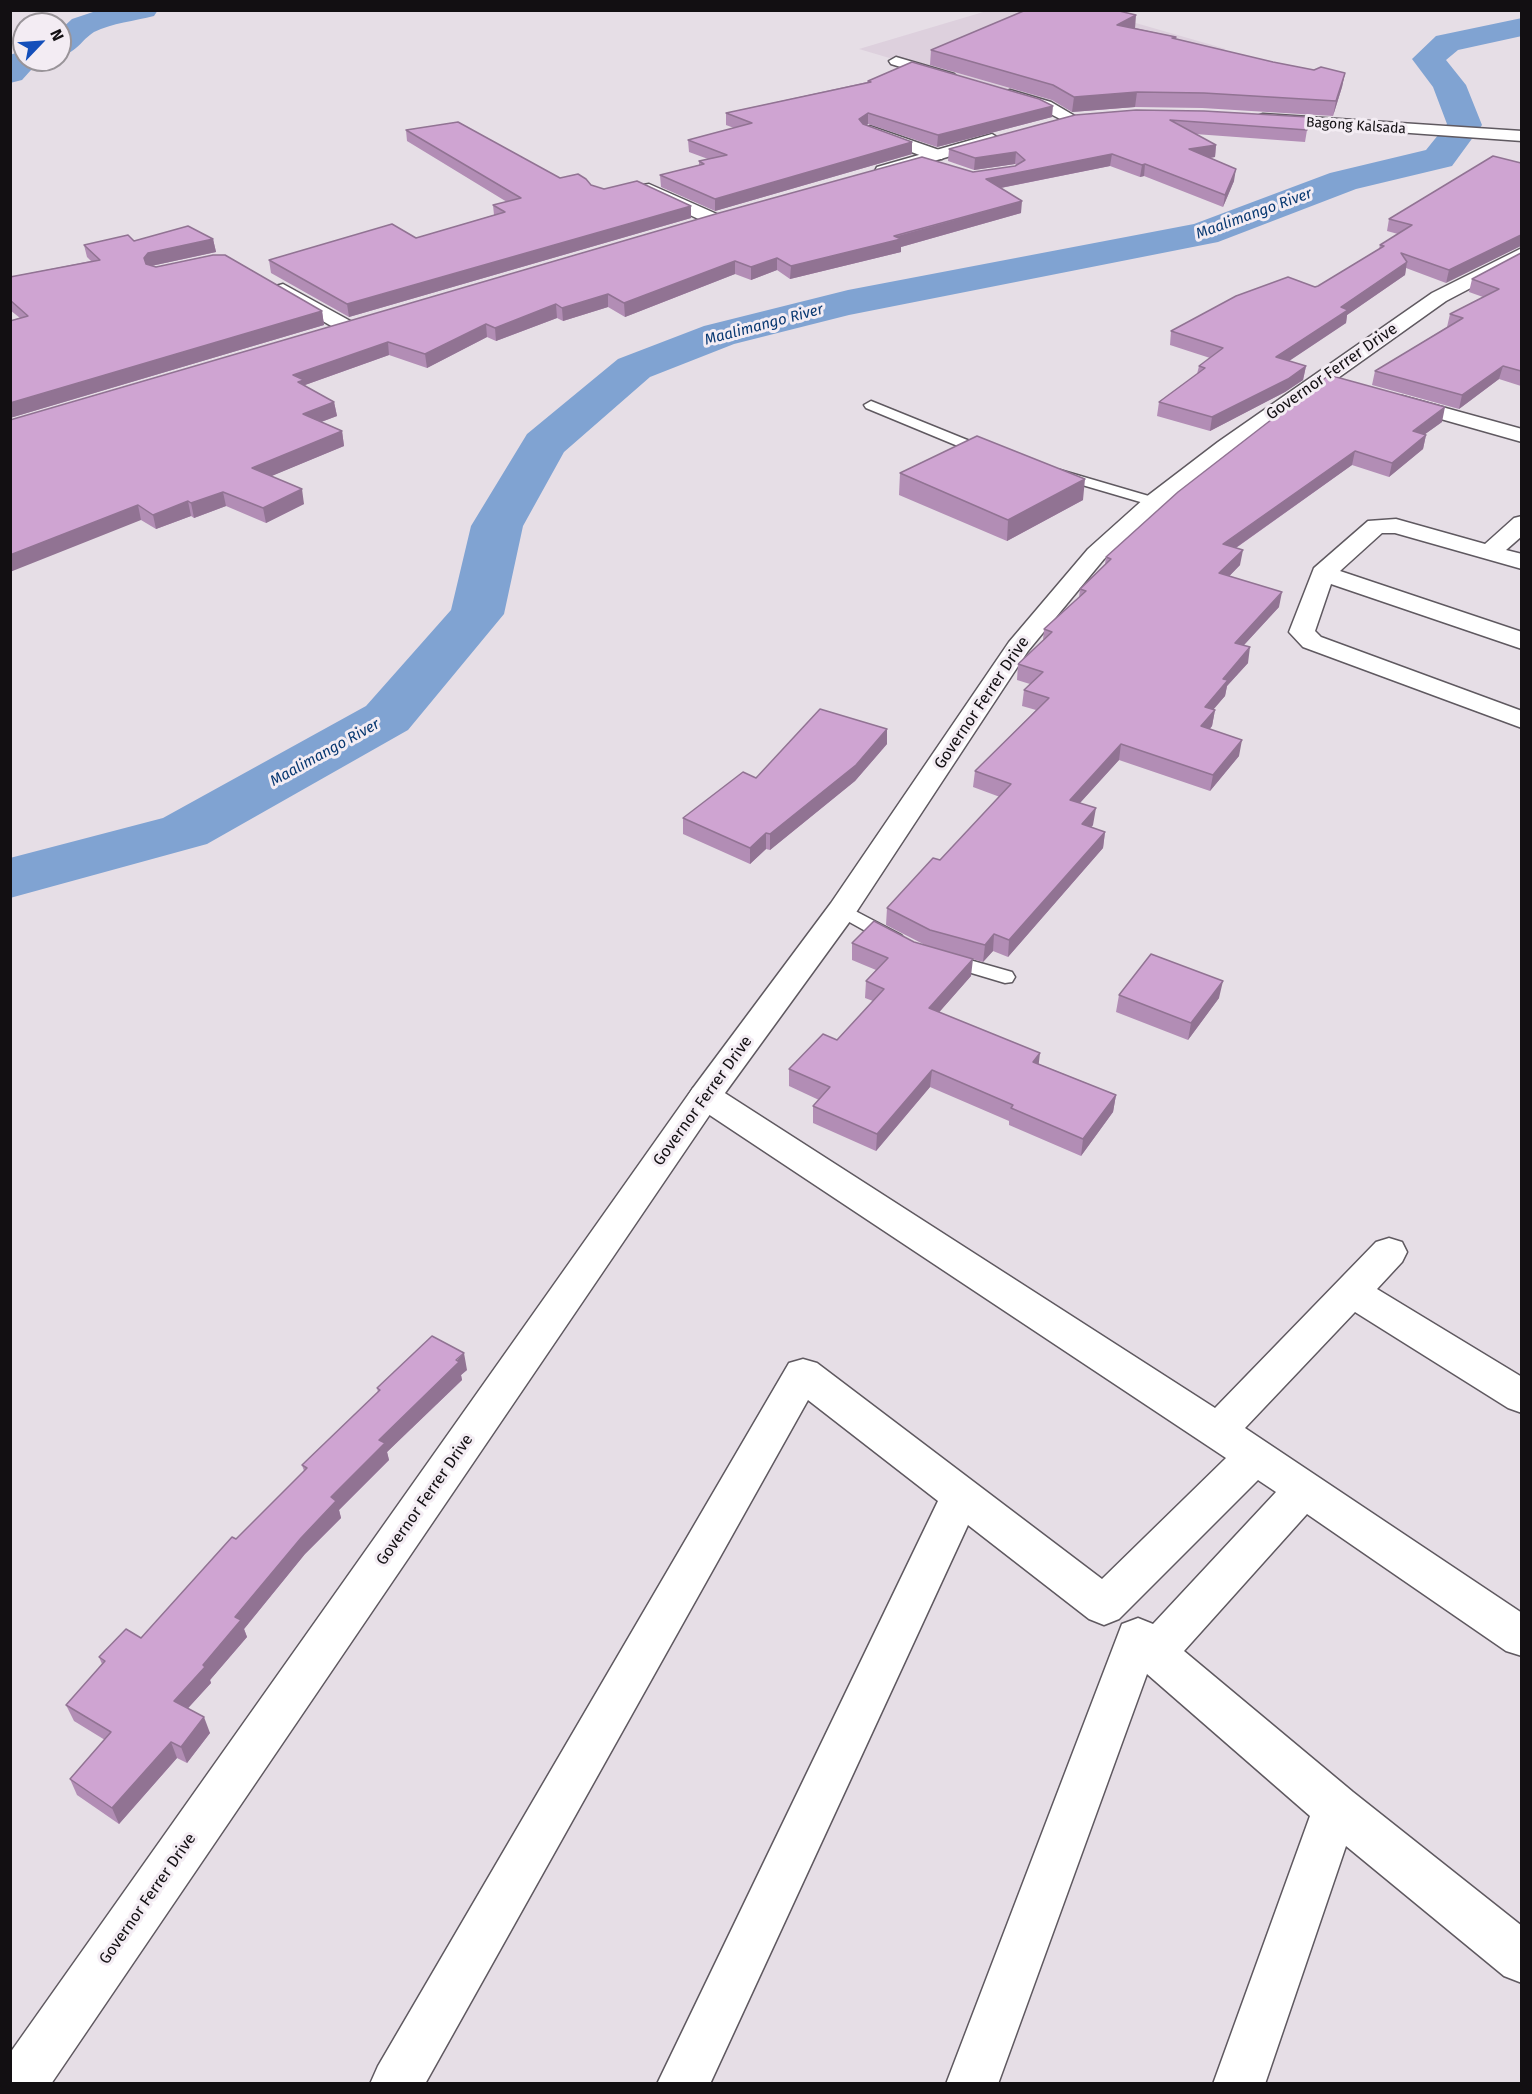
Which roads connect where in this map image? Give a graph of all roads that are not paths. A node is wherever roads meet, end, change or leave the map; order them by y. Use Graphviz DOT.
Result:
graph roads {
  1 [pos="896,61"];
  2 [pos="964,81"];
  3 [pos="999,92"];
  4 [pos="1248,118"];
  5 [pos="1040,126"];
  6 [pos="869,131"];
  7 [pos="1005,136"];
  8 [pos="1521,136"];
  9 [pos="928,157"];
  10 [pos="952,170"];
  11 [pos="866,176"];
  12 [pos="631,185"];
  13 [pos="735,213"];
  14 [pos="713,219"];
  15 [pos="690,226"];
  16 [pos="1521,253"];
  17 [pos="266,280"];
  18 [pos="325,333"];
  19 [pos="1384,397"];
  20 [pos="870,405"];
  21 [pos="1521,436"];
  22 [pos="1006,458"];
  23 [pos="1050,471"];
  24 [pos="1154,502"];
  25 [pos="1521,523"];
  26 [pos="1490,552"];
  27 [pos="1521,562"];
  28 [pos="1323,573"];
  29 [pos="1521,641"];
  30 [pos="1521,720"];
  31 [pos="842,910"];
  32 [pos="912,948"];
  33 [pos="931,956"];
  34 [pos="1005,977"];
  35 [pos="705,1096"];
  36 [pos="1389,1252"];
  37 [pos="1352,1291"];
  38 [pos="1521,1397"];
  39 [pos="1218,1431"];
  40 [pos="1255,1456"];
  41 [pos="1304,1489"];
  42 [pos="961,1496"];
  43 [pos="1104,1606"];
  44 [pos="1521,1637"];
  45 [pos="1146,1646"];
  46 [pos="1336,1808"];
  47 [pos="1521,1958"];
  48 [pos="20,2084"];
  49 [pos="396,2084"];
  50 [pos="683,2084"];
  51 [pos="972,2084"];
  52 [pos="1239,2084"];
  1 -- 2 [label="street"];
  3 -- 5 [label="street"];
  4 -- 8 [label="street, Bagong Kalsada"];
  6 -- 9 [label="street"];
  7 -- 9 [label="street"];
  9 -- 10 [label="street"];
  9 -- 11 [label="street"];
  12 -- 14 [label="street"];
  13 -- 14 [label="street"];
  14 -- 15 [label="street"];
  16 -- 24 [label="street, Governor Ferrer Drive"];
  17 -- 18 [label="street"];
  19 -- 21 [label="street"];
  20 -- 22 [label="lane"];
  23 -- 24 [label="lane"];
  24 -- 31 [label="street, Governor Ferrer Drive"];
  25 -- 26 [label="street"];
  26 -- 27 [label="street"];
  26 -- 28 [label="street"];
  28 -- 29 [label="street"];
  28 -- 30 [label="street"];
  31 -- 32 [label="lane"];
  31 -- 35 [label="street, Governor Ferrer Drive"];
  33 -- 34 [label="lane"];
  35 -- 39 [label="street"];
  35 -- 48 [label="street, Governor Ferrer Drive"];
  36 -- 37 [label="street"];
  37 -- 38 [label="street"];
  37 -- 39 [label="street"];
  39 -- 40 [label="street"];
  40 -- 41 [label="street"];
  40 -- 43 [label="street"];
  41 -- 44 [label="street"];
  41 -- 45 [label="street"];
  42 -- 43 [label="street"];
  42 -- 49 [label="street"];
  42 -- 50 [label="street"];
  43 -- 45 [label="street"];
  45 -- 46 [label="street"];
  45 -- 51 [label="street"];
  46 -- 47 [label="street"];
  46 -- 52 [label="street"];
}
